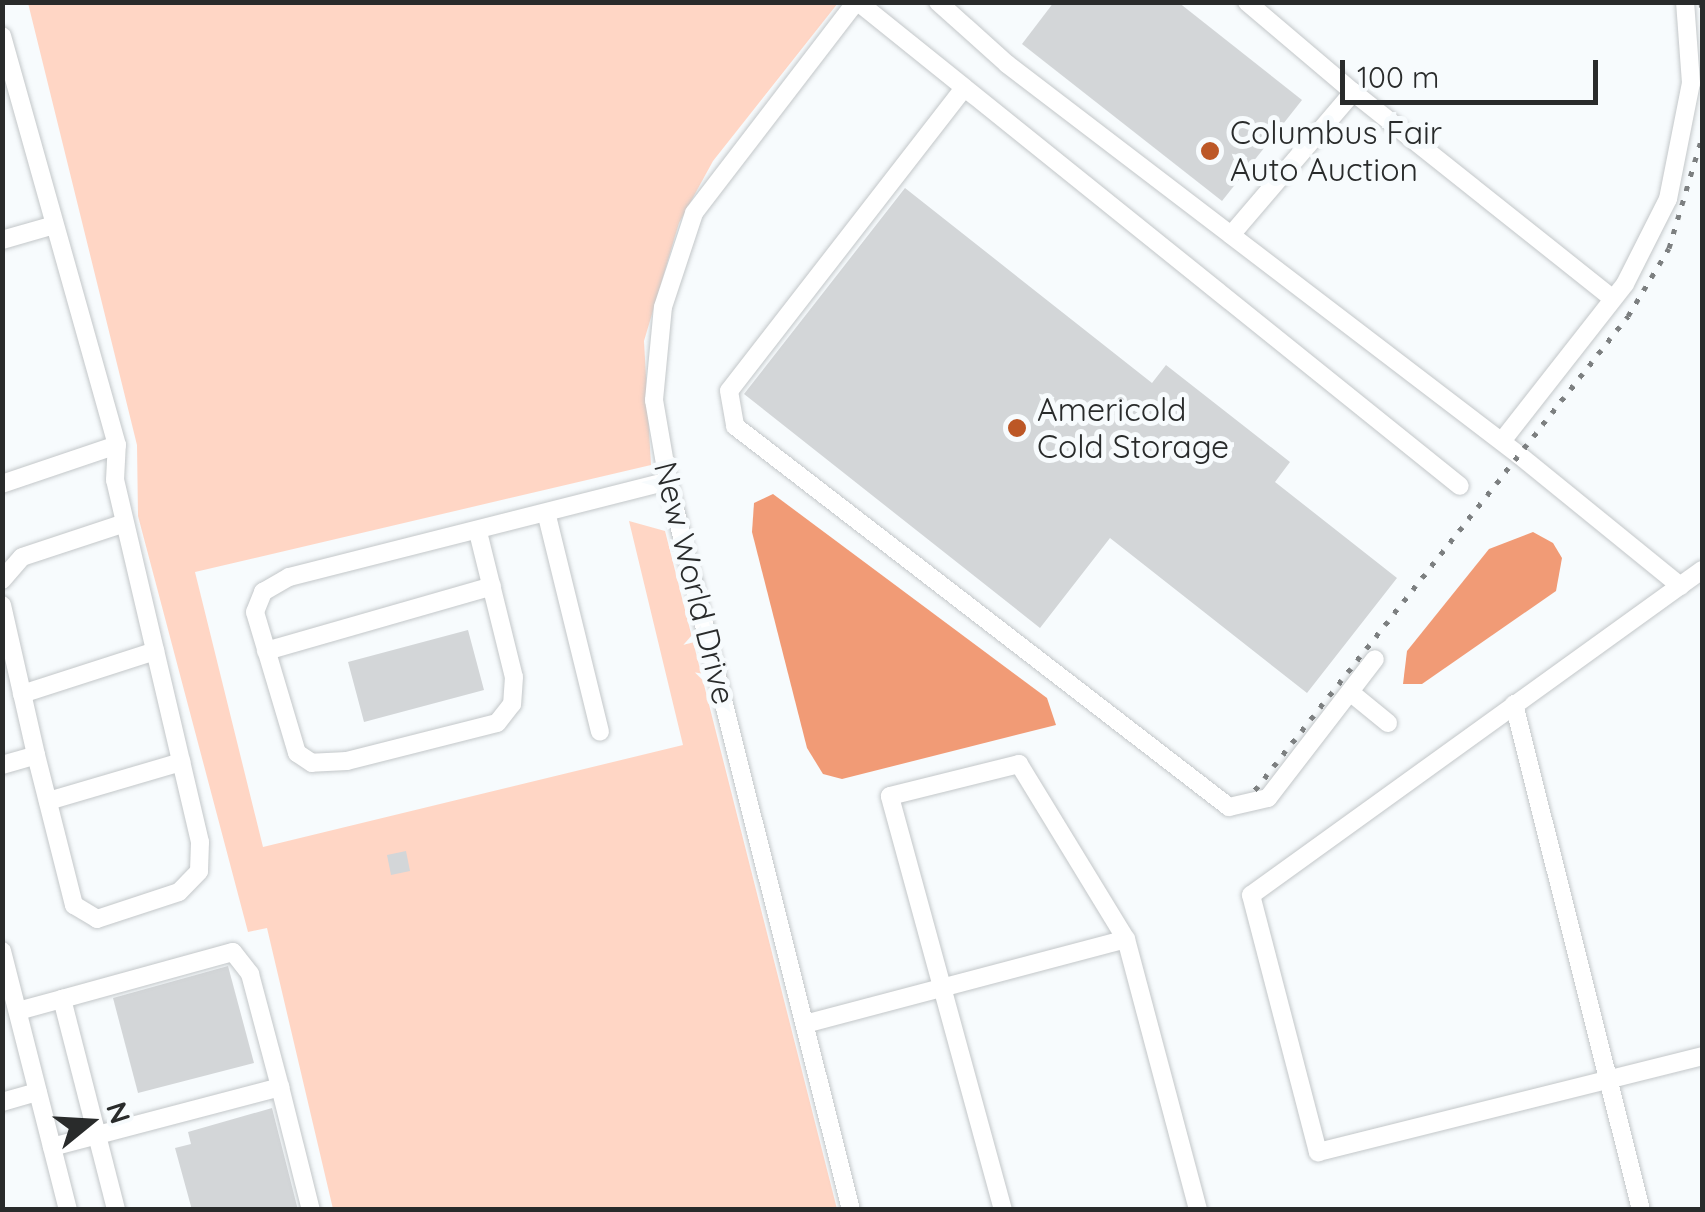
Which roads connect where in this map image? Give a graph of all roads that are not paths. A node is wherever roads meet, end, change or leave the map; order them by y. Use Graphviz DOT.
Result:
graph roads {
  1 [pos="857,2"];
  2 [pos="938,2"];
  3 [pos="1247,2"];
  4 [pos="1685,2"];
  5 [pos="959,9"];
  6 [pos="2,36"];
  7 [pos="964,88"];
  8 [pos="1352,92"];
  9 [pos="54,224"];
  10 [pos="1232,235"];
  11 [pos="2,240"];
  12 [pos="1612,299"];
  13 [pos="1502,441"];
  14 [pos="118,445"];
  15 [pos="668,481"];
  16 [pos="2,484"];
  17 [pos="1460,486"];
  18 [pos="547,516"];
  19 [pos="125,523"];
  20 [pos="478,532"];
  21 [pos="1702,570"];
  22 [pos="2,580"];
  23 [pos="492,586"];
  24 [pos="1680,586"];
  25 [pos="2,605"];
  26 [pos="266,650"];
  27 [pos="155,651"];
  28 [pos="1375,659"];
  29 [pos="1350,692"];
  30 [pos="22,694"];
  31 [pos="1514,704"];
  32 [pos="1388,723"];
  33 [pos="600,732"];
  34 [pos="36,754"];
  35 [pos="181,762"];
  36 [pos="2,765"];
  37 [pos="48,801"];
  38 [pos="1126,939"];
  39 [pos="4,962"];
  40 [pos="944,990"];
  41 [pos="62,999"];
  42 [pos="18,1011"];
  43 [pos="805,1024"];
  44 [pos="1702,1056"];
  45 [pos="1608,1080"];
  46 [pos="280,1087"];
  47 [pos="38,1092"];
  48 [pos="2,1102"];
  49 [pos="97,1135"];
  50 [pos="52,1147"];
  51 [pos="66,1209"];
  52 [pos="116,1210"];
  53 [pos="311,1210"];
  54 [pos="851,1210"];
  55 [pos="1004,1210"];
  56 [pos="1198,1210"];
  57 [pos="1641,1210"];
  1 -- 7 [label="street"];
  1 -- 15 [label="street, New World Drive"];
  2 -- 5 [label="street"];
  3 -- 8 [label="street"];
  4 -- 12 [label="street"];
  5 -- 10 [label="street"];
  6 -- 9 [label="street"];
  7 -- 17 [label="street"];
  7 -- 29 [label="street"];
  8 -- 10 [label="street"];
  8 -- 12 [label="street"];
  9 -- 11 [label="street"];
  9 -- 14 [label="street"];
  10 -- 13 [label="street"];
  12 -- 13 [label="street"];
  13 -- 24 [label="street"];
  14 -- 16 [label="street"];
  14 -- 19 [label="street"];
  15 -- 18 [label="street"];
  15 -- 43 [label="street, New World Drive"];
  18 -- 20 [label="street"];
  18 -- 33 [label="street"];
  19 -- 22 [label="street"];
  19 -- 27 [label="street"];
  20 -- 23 [label="street"];
  20 -- 26 [label="street"];
  21 -- 24 [label="street"];
  23 -- 26 [label="street"];
  23 -- 26 [label="street"];
  24 -- 31 [label="street"];
  25 -- 30 [label="street"];
  27 -- 30 [label="street"];
  27 -- 35 [label="street"];
  28 -- 29 [label="street"];
  29 -- 32 [label="street"];
  30 -- 34 [label="street"];
  31 -- 45 [label="street"];
  31 -- 45 [label="street"];
  34 -- 36 [label="street"];
  34 -- 37 [label="street"];
  35 -- 37 [label="street"];
  35 -- 37 [label="street"];
  38 -- 40 [label="street"];
  38 -- 40 [label="street"];
  38 -- 56 [label="street"];
  39 -- 42 [label="street"];
  40 -- 43 [label="street"];
  40 -- 55 [label="street"];
  41 -- 42 [label="street"];
  41 -- 46 [label="street"];
  41 -- 49 [label="street"];
  42 -- 47 [label="street"];
  43 -- 54 [label="street, New World Drive"];
  44 -- 45 [label="street"];
  45 -- 57 [label="street"];
  46 -- 49 [label="street"];
  46 -- 53 [label="street"];
  47 -- 48 [label="street"];
  47 -- 50 [label="street"];
  49 -- 50 [label="street"];
  49 -- 52 [label="street"];
  50 -- 51 [label="street"];
}
